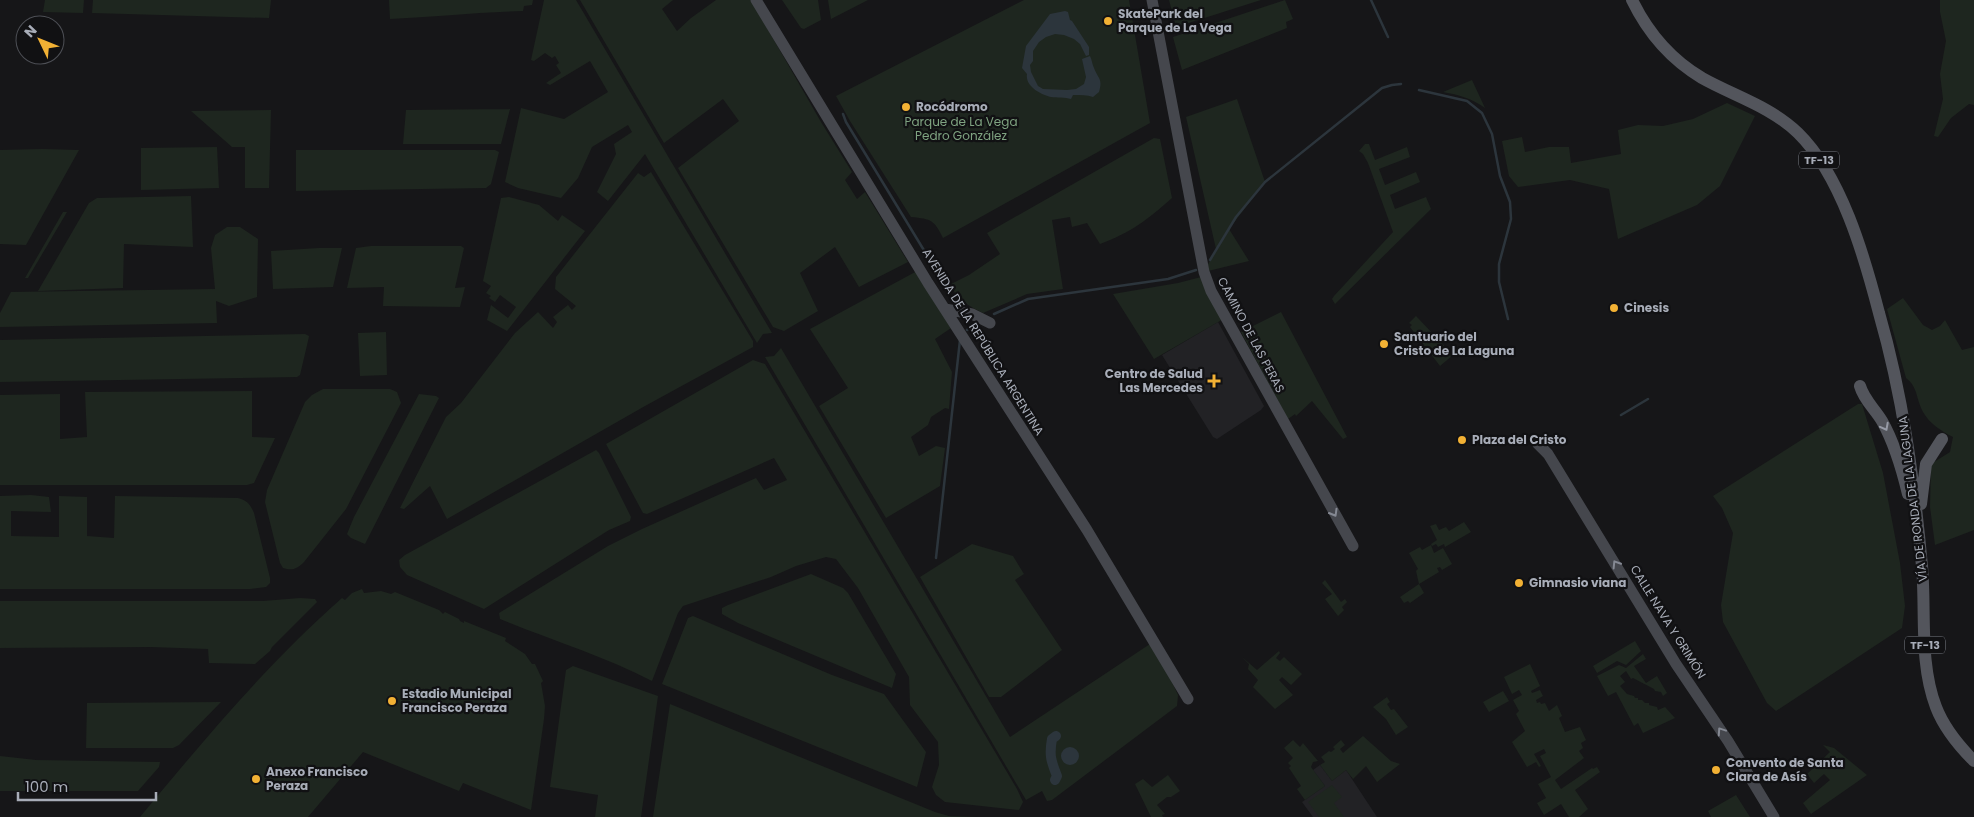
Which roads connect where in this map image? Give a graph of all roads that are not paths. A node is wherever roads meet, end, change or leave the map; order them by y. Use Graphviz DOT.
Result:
graph roads {
  1 [pos="756,0"];
  2 [pos="1152,0"];
  3 [pos="1632,0"];
  4 [pos="945,309"];
  5 [pos="990,323"];
  6 [pos="1860,386"];
  7 [pos="1942,439"];
  8 [pos="1537,443"];
  9 [pos="1918,516"];
  10 [pos="1353,546"];
  11 [pos="1188,699"];
  12 [pos="1974,761"];
  13 [pos="1774,817"];
  1 -- 4 [label="street, AVENIDA DE LA REPÚBLICA ARGENTINA"];
  2 -- 10 [label="street, CAMINO DE LAS PERAS, one-way"];
  3 -- 9 [label="main road, VÍA DE RONDA DE LA LAGUNA / TF-13"];
  4 -- 5 [label="street"];
  4 -- 11 [label="street, AVENIDA DE LA REPÚBLICA ARGENTINA"];
  6 -- 9 [label="main road, one-way"];
  7 -- 9 [label="main road"];
  13 -- 8 [label="street, CALLE NAVA Y GRIMÓN, one-way"];
  9 -- 12 [label="main road, VÍA DE RONDA DE LA LAGUNA / TF-13"];
}
